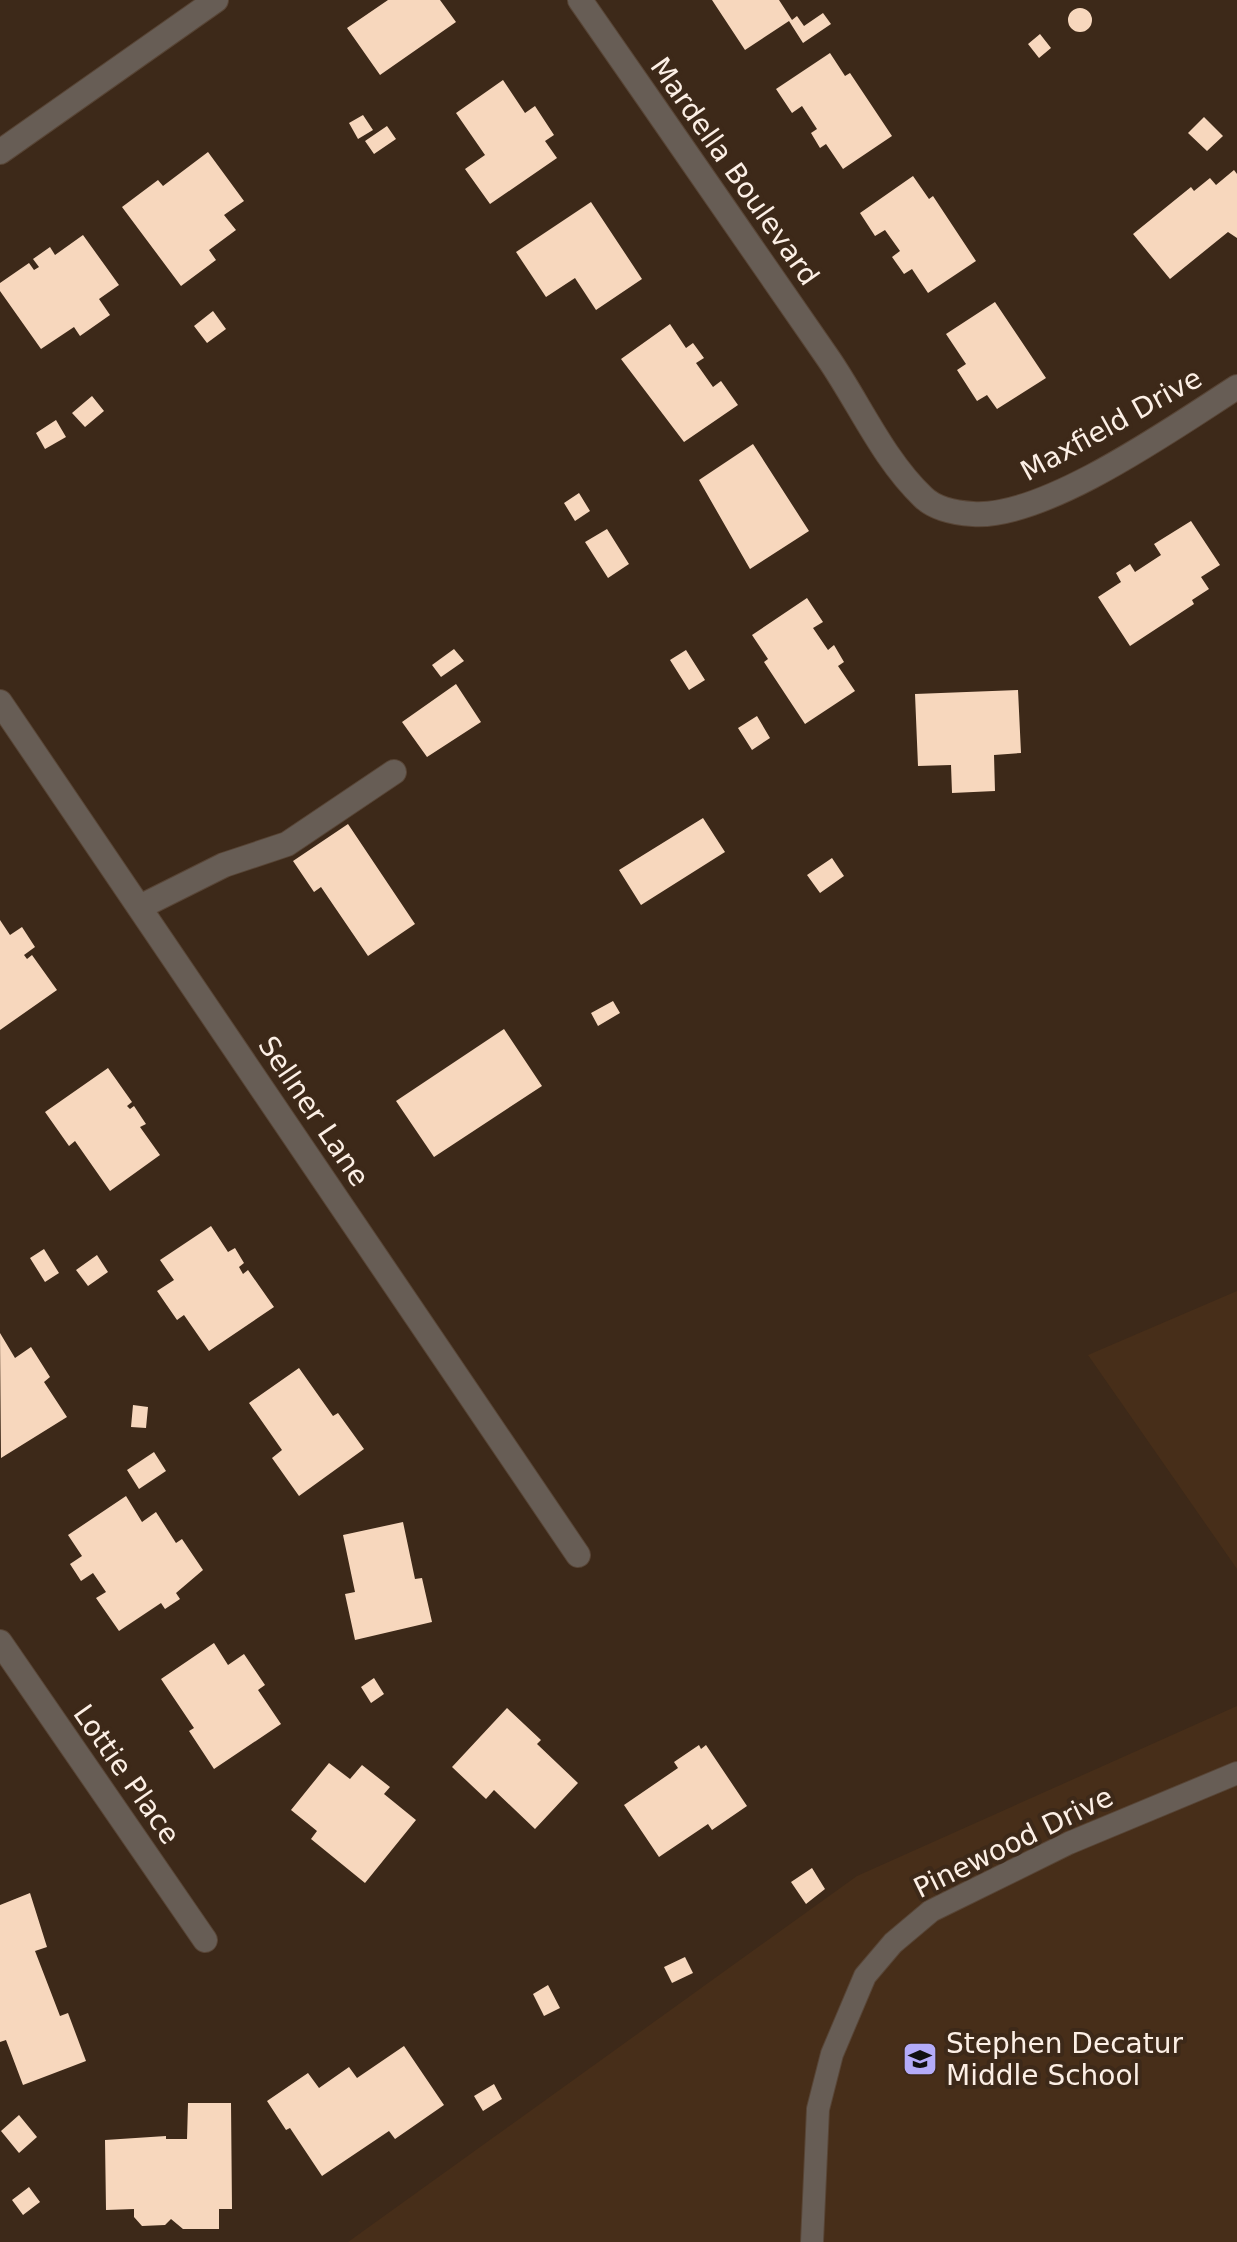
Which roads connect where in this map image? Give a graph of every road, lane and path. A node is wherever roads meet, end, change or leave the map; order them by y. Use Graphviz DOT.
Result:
graph roads {
  1 [pos="216,0"];
  2 [pos="580,0"];
  3 [pos="0,152"];
  4 [pos="841,377"];
  5 [pos="1237,387"];
  6 [pos="0,702"];
  7 [pos="394,772"];
  8 [pos="140,907"];
  9 [pos="578,1555"];
  10 [pos="0,1642"];
  11 [pos="1237,1773"];
  12 [pos="205,1940"];
  13 [pos="812,2242"];
  1 -- 3 [label="street"];
  2 -- 4 [label="street, Mardella Boulevard"];
  4 -- 5 [label="street, Maxfield Drive"];
  6 -- 8 [label="street, Sellner Lane"];
  7 -- 8 [label="street"];
  8 -- 9 [label="street, Sellner Lane"];
  10 -- 12 [label="street, Lottie Place"];
  11 -- 13 [label="lane, Pinewood Drive"];
}
